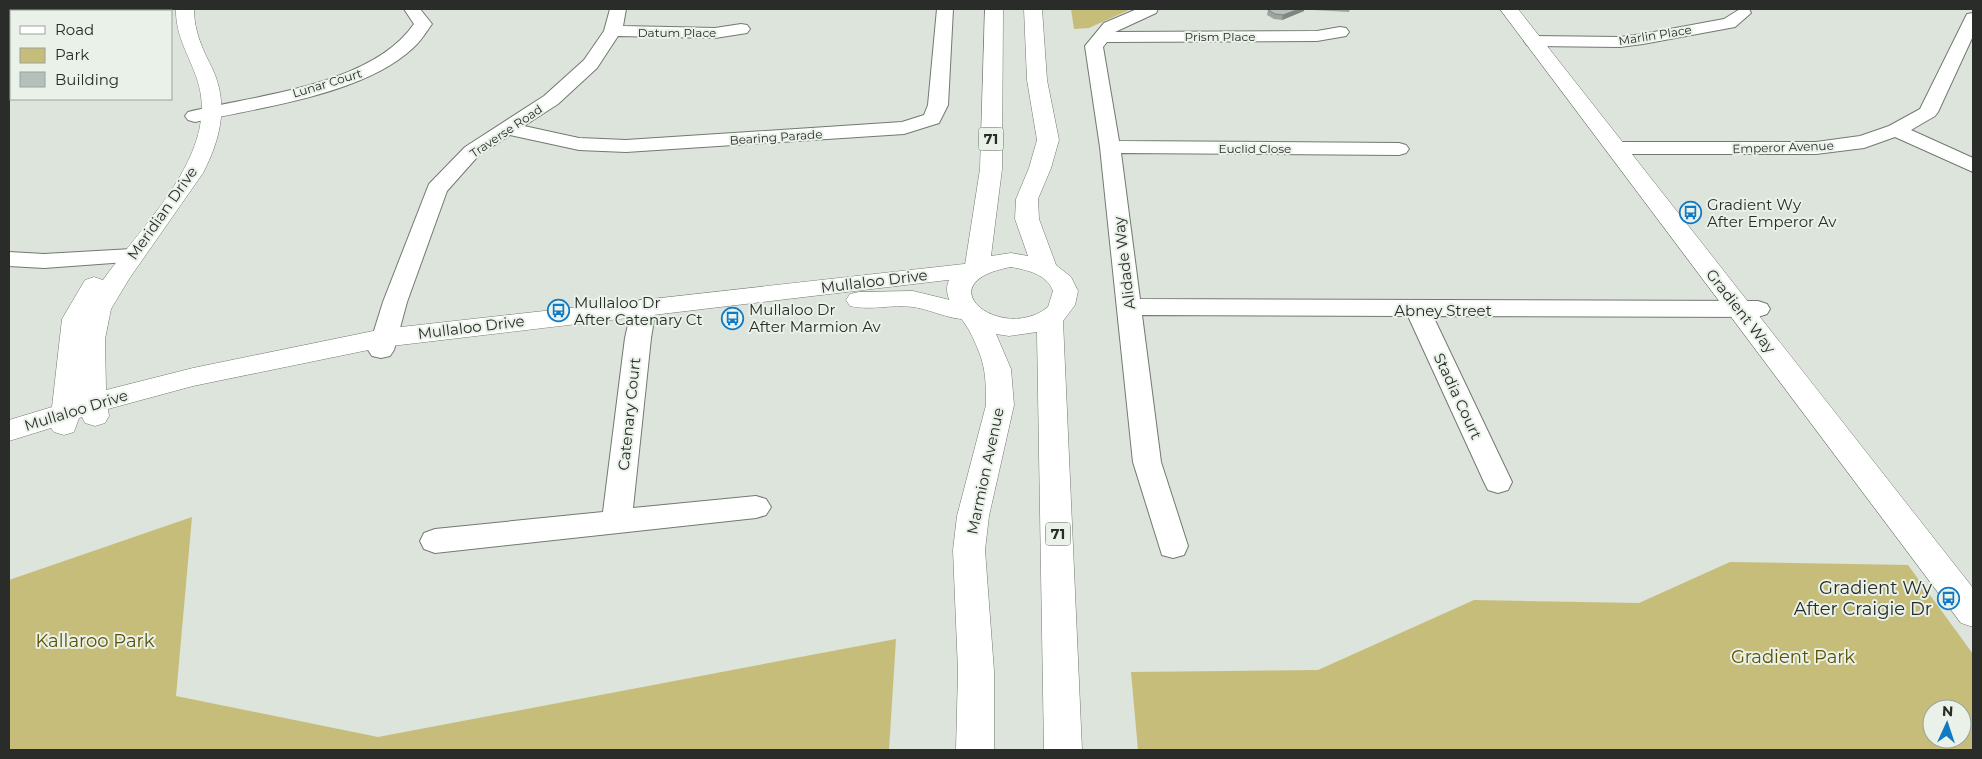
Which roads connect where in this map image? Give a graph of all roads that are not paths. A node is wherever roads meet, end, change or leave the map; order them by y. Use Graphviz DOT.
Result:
graph roads {
  1 [pos="185,9"];
  2 [pos="412,9"];
  3 [pos="618,9"];
  4 [pos="945,9"];
  5 [pos="994,9"];
  6 [pos="1033,9"];
  7 [pos="1150,9"];
  8 [pos="1509,9"];
  9 [pos="1522,9"];
  10 [pos="1966,9"];
  11 [pos="1973,11"];
  12 [pos="1743,13"];
  13 [pos="1973,18"];
  14 [pos="741,29"];
  15 [pos="613,31"];
  16 [pos="1340,32"];
  17 [pos="172,36"];
  18 [pos="1100,37"];
  19 [pos="1540,41"];
  20 [pos="204,114"];
  21 [pos="509,129"];
  22 [pos="1896,130"];
  23 [pos="1110,147"];
  24 [pos="1624,148"];
  25 [pos="1399,149"];
  26 [pos="1973,166"];
  27 [pos="122,257"];
  28 [pos="9,259"];
  29 [pos="1045,268"];
  30 [pos="975,269"];
  31 [pos="1129,307"];
  32 [pos="1748,309"];
  33 [pos="1418,310"];
  34 [pos="642,314"];
  35 [pos="970,315"];
  36 [pos="1050,318"];
  37 [pos="382,344"];
  38 [pos="95,410"];
  39 [pos="64,418"];
  40 [pos="9,431"];
  41 [pos="9,444"];
  42 [pos="1498,482"];
  43 [pos="756,507"];
  44 [pos="617,520"];
  45 [pos="435,541"];
  46 [pos="1173,546"];
  47 [pos="1973,583"];
  48 [pos="1973,613"];
  49 [pos="975,750"];
  50 [pos="1063,750"];
  1 -- 20 [label="main road, Meridian Drive"];
  2 -- 20 [label="street, Lunar Court"];
  3 -- 15 [label="street, Traverse Road"];
  4 -- 21 [label="street, Bearing Parade"];
  5 -- 30 [label="main road, 71"];
  6 -- 29 [label="main road"];
  7 -- 18 [label="street"];
  8 -- 19 [label="main road, Gradient Way"];
  9 -- 19 [label="main road, Gradient Way"];
  10 -- 11 [label="street"];
  12 -- 19 [label="street, Marlin Place"];
  13 -- 22 [label="street, Emperor Avenue"];
  14 -- 15 [label="street, Datum Place"];
  15 -- 21 [label="street, Traverse Road"];
  16 -- 18 [label="street, Prism Place"];
  17 -- 20 [label="main road, Meridian Drive"];
  18 -- 23 [label="street, Alidade Way"];
  19 -- 24 [label="main road, Gradient Way"];
  20 -- 27 [label="main road, Meridian Drive"];
  21 -- 37 [label="street, Traverse Road"];
  22 -- 24 [label="street, Emperor Avenue"];
  22 -- 26 [label="street"];
  23 -- 25 [label="street, Euclid Close"];
  23 -- 31 [label="street, Alidade Way"];
  24 -- 32 [label="main road, Gradient Way"];
  27 -- 28 [label="street"];
  27 -- 38 [label="main road, Meridian Drive"];
  27 -- 39 [label="main road, Meridian Drive"];
  29 -- 30 [label="main road"];
  29 -- 36 [label="main road"];
  30 -- 34 [label="main road, Mullaloo Drive"];
  30 -- 35 [label="main road, 71"];
  31 -- 33 [label="street, Abney Street"];
  31 -- 46 [label="street, Alidade Way"];
  32 -- 33 [label="street, Abney Street"];
  32 -- 47 [label="main road, Gradient Way"];
  32 -- 48 [label="main road, Gradient Way"];
  33 -- 42 [label="street, Stadia Court"];
  34 -- 35 [label="main road, Mullaloo Drive"];
  34 -- 37 [label="main road, Mullaloo Drive"];
  34 -- 44 [label="street, Catenary Court"];
  35 -- 36 [label="main road"];
  35 -- 49 [label="main road, Marmion Avenue / 71"];
  36 -- 50 [label="main road, 71"];
  37 -- 38 [label="main road, Mullaloo Drive"];
  38 -- 39 [label="main road, Mullaloo Drive"];
  39 -- 40 [label="main road, Mullaloo Drive"];
  39 -- 41 [label="main road, Mullaloo Drive"];
  43 -- 44 [label="street"];
  44 -- 45 [label="street"];
}
